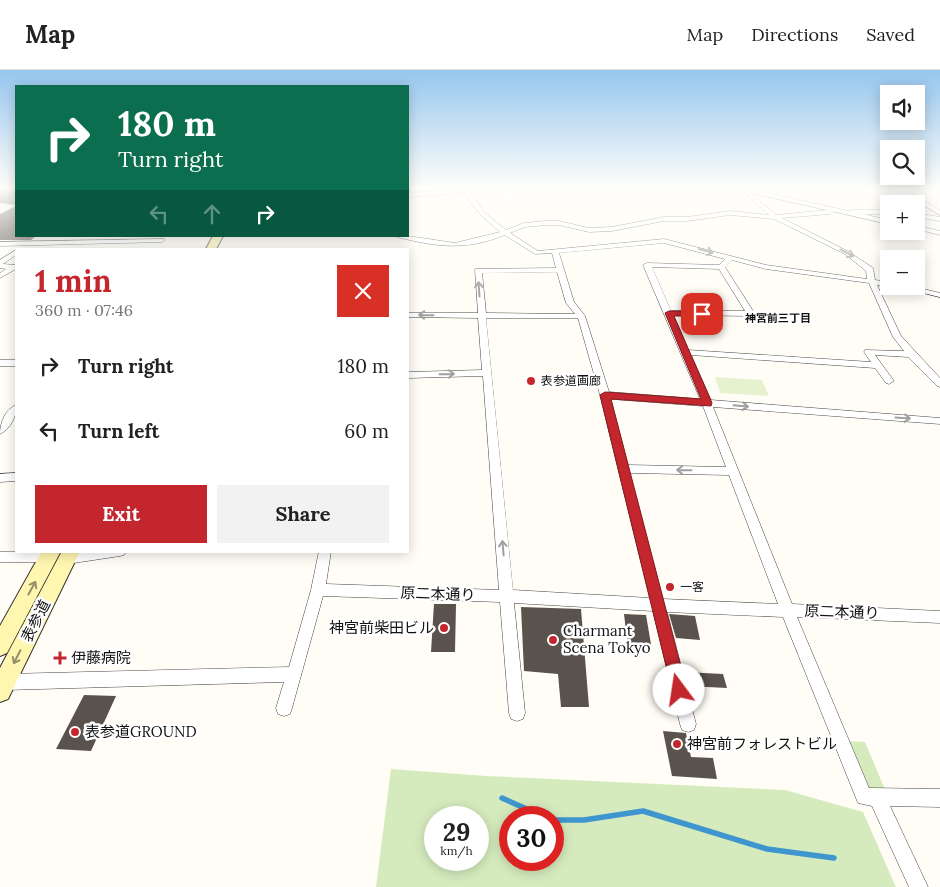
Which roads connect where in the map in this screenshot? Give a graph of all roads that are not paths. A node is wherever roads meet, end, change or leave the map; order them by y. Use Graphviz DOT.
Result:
graph roads {
  1 [pos="496,225"];
  2 [pos="529,225"];
  3 [pos="568,225"];
  4 [pos="632,225"];
  5 [pos="791,225"];
  6 [pos="925,229"];
  7 [pos="504,232"];
  8 [pos="940,233"];
  9 [pos="33,237"];
  10 [pos="405,237"];
  11 [pos="140,239"];
  12 [pos="162,240"];
  13 [pos="0,244"];
  14 [pos="23,247"];
  15 [pos="131,248"];
  16 [pos="555,251"];
  17 [pos="15,253"];
  18 [pos="730,258"];
  19 [pos="0,265"];
  20 [pos="14,267"];
  21 [pos="721,267"];
  22 [pos="560,270"];
  23 [pos="0,276"];
  24 [pos="871,280"];
  25 [pos="880,282"];
  26 [pos="925,292"];
  27 [pos="940,295"];
  28 [pos="669,313"];
  29 [pos="409,315"];
  30 [pos="480,316"];
  31 [pos="581,316"];
  32 [pos="685,352"];
  33 [pos="911,354"];
  34 [pos="15,363"];
  35 [pos="0,364"];
  36 [pos="876,365"];
  37 [pos="486,373"];
  38 [pos="409,375"];
  39 [pos="889,381"];
  40 [pos="940,384"];
  41 [pos="605,395"];
  42 [pos="707,403"];
  43 [pos="15,409"];
  44 [pos="940,421"];
  45 [pos="0,430"];
  46 [pos="625,469"];
  47 [pos="733,471"];
  48 [pos="15,477"];
  49 [pos="0,478"];
  50 [pos="90,553"];
  51 [pos="325,553"];
  52 [pos="60,555"];
  53 [pos="0,557"];
  54 [pos="318,590"];
  55 [pos="507,596"];
  56 [pos="658,605"];
  57 [pos="788,610"];
  58 [pos="940,617"];
  59 [pos="0,646"];
  60 [pos="294,674"];
  61 [pos="2,684"];
  62 [pos="284,708"];
  63 [pos="518,713"];
  64 [pos="688,724"];
  65 [pos="877,797"];
  66 [pos="940,798"];
  67 [pos="919,887"];
  1 -- 7 [label="street"];
  2 -- 7 [label="street"];
  3 -- 4 [label="street"];
  5 -- 24 [label="street, one-way"];
  6 -- 8 [label="street"];
  7 -- 10 [label="street"];
  7 -- 16 [label="street"];
  9 -- 14 [label="street"];
  11 -- 12 [label="street"];
  11 -- 14 [label="street"];
  11 -- 15 [label="street"];
  13 -- 14 [label="street"];
  16 -- 18 [label="street, one-way"];
  16 -- 22 [label="street"];
  17 -- 19 [label="street"];
  18 -- 21 [label="street"];
  18 -- 24 [label="street"];
  19 -- 20 [label="street"];
  20 -- 23 [label="street"];
  21 -- 28 [label="street"];
  21 -- 28 [label="street"];
  30 -- 22 [label="street, one-way"];
  22 -- 31 [label="street"];
  24 -- 25 [label="street"];
  24 -- 33 [label="street"];
  26 -- 27 [label="street"];
  28 -- 32 [label="street"];
  30 -- 29 [label="street, one-way"];
  30 -- 31 [label="street"];
  30 -- 37 [label="street"];
  31 -- 41 [label="street"];
  32 -- 36 [label="street"];
  32 -- 42 [label="street"];
  33 -- 36 [label="street"];
  33 -- 40 [label="street"];
  34 -- 35 [label="street"];
  36 -- 39 [label="street"];
  38 -- 37 [label="street, one-way"];
  55 -- 37 [label="street, one-way"];
  41 -- 42 [label="street"];
  41 -- 46 [label="street"];
  42 -- 44 [label="street, one-way"];
  42 -- 47 [label="street"];
  43 -- 45 [label="street"];
  47 -- 46 [label="street, one-way"];
  46 -- 56 [label="street"];
  47 -- 57 [label="street"];
  48 -- 49 [label="street"];
  50 -- 52 [label="street"];
  51 -- 54 [label="street"];
  52 -- 53 [label="street"];
  59 -- 52 [label="main road, 表参道, one-way"];
  52 -- 61 [label="main road, 表参道, one-way"];
  54 -- 55 [label="street, 原二本通り"];
  54 -- 60 [label="street"];
  55 -- 56 [label="street, 原二本通り"];
  55 -- 63 [label="street"];
  56 -- 57 [label="street, 原二本通り"];
  56 -- 64 [label="street"];
  57 -- 58 [label="street, 原二本通り"];
  57 -- 65 [label="street"];
  60 -- 61 [label="street"];
  60 -- 62 [label="street"];
  65 -- 66 [label="street"];
  65 -- 67 [label="street"];
}
